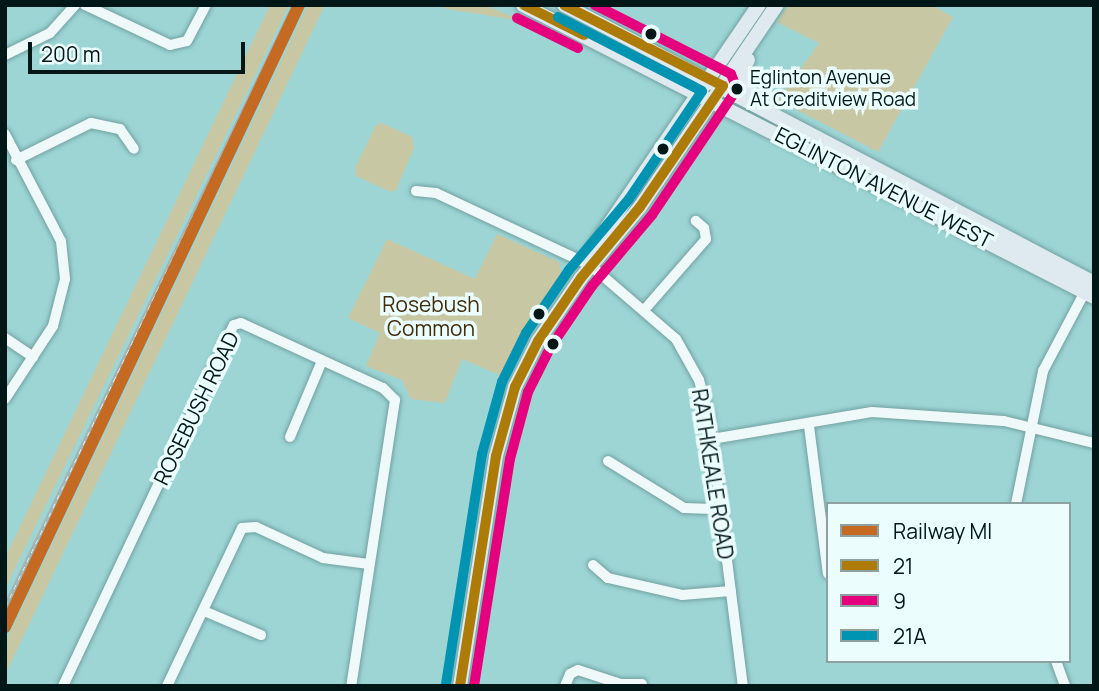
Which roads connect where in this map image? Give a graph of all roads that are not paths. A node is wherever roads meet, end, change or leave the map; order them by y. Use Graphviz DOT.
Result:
graph roads {
  1 [pos="75,5"];
  2 [pos="85,5"];
  3 [pos="206,5"];
  4 [pos="523,5"];
  5 [pos="564,5"];
  6 [pos="759,5"];
  7 [pos="777,5"];
  8 [pos="764,25"];
  9 [pos="5,55"];
  10 [pos="708,79"];
  11 [pos="723,86"];
  12 [pos="698,93"];
  13 [pos="713,100"];
  14 [pos="776,114"];
  15 [pos="5,134"];
  16 [pos="134,149"];
  17 [pos="16,160"];
  18 [pos="416,191"];
  19 [pos="696,221"];
  20 [pos="590,265"];
  21 [pos="1091,286"];
  22 [pos="645,309"];
  23 [pos="5,338"];
  24 [pos="33,357"];
  25 [pos="322,361"];
  26 [pos="5,399"];
  27 [pos="809,426"];
  28 [pos="1030,426"];
  29 [pos="290,437"];
  30 [pos="712,439"];
  31 [pos="1094,443"];
  32 [pos="608,461"];
  33 [pos="1016,502"];
  34 [pos="720,509"];
  35 [pos="826,558"];
  36 [pos="369,564"];
  37 [pos="593,565"];
  38 [pos="731,591"];
  39 [pos="204,611"];
  40 [pos="261,635"];
  41 [pos="1057,663"];
  42 [pos="642,684"];
  43 [pos="63,686"];
  44 [pos="167,686"];
  45 [pos="351,686"];
  46 [pos="460,686"];
  47 [pos="565,686"];
  48 [pos="743,686"];
  49 [pos="1065,686"];
  1 -- 9 [label="street"];
  2 -- 3 [label="street"];
  4 -- 12 [label="main road, EGLINTON AVENUE WEST"];
  5 -- 10 [label="main road, EGLINTON AVENUE WEST"];
  6 -- 10 [label="main road"];
  7 -- 8 [label="main road"];
  8 -- 11 [label="main road"];
  8 -- 14 [label="main road"];
  10 -- 11 [label="main road, EGLINTON AVENUE WEST"];
  10 -- 12 [label="main road"];
  11 -- 13 [label="main road"];
  11 -- 14 [label="main road, EGLINTON AVENUE WEST"];
  12 -- 13 [label="main road, EGLINTON AVENUE WEST"];
  12 -- 20 [label="main road"];
  13 -- 20 [label="main road"];
  13 -- 21 [label="main road, EGLINTON AVENUE WEST"];
  14 -- 21 [label="main road, EGLINTON AVENUE WEST"];
  15 -- 17 [label="street"];
  16 -- 17 [label="street"];
  17 -- 24 [label="street"];
  18 -- 20 [label="street, RATHKEALE ROAD"];
  19 -- 22 [label="street"];
  20 -- 22 [label="street, RATHKEALE ROAD"];
  20 -- 46 [label="main road"];
  21 -- 28 [label="street"];
  22 -- 30 [label="street, RATHKEALE ROAD"];
  23 -- 24 [label="street"];
  24 -- 26 [label="street"];
  25 -- 29 [label="street"];
  25 -- 36 [label="street, ROSEBUSH ROAD"];
  25 -- 43 [label="street, ROSEBUSH ROAD"];
  27 -- 28 [label="street"];
  27 -- 30 [label="street"];
  27 -- 35 [label="street"];
  28 -- 31 [label="street"];
  28 -- 33 [label="street"];
  30 -- 34 [label="street, RATHKEALE ROAD"];
  32 -- 34 [label="street"];
  34 -- 38 [label="street, RATHKEALE ROAD"];
  36 -- 39 [label="street"];
  36 -- 45 [label="street, ROSEBUSH ROAD"];
  37 -- 38 [label="street"];
  38 -- 48 [label="street, RATHKEALE ROAD"];
  39 -- 40 [label="street"];
  39 -- 44 [label="street"];
  41 -- 49 [label="street"];
  42 -- 47 [label="street"];
}
